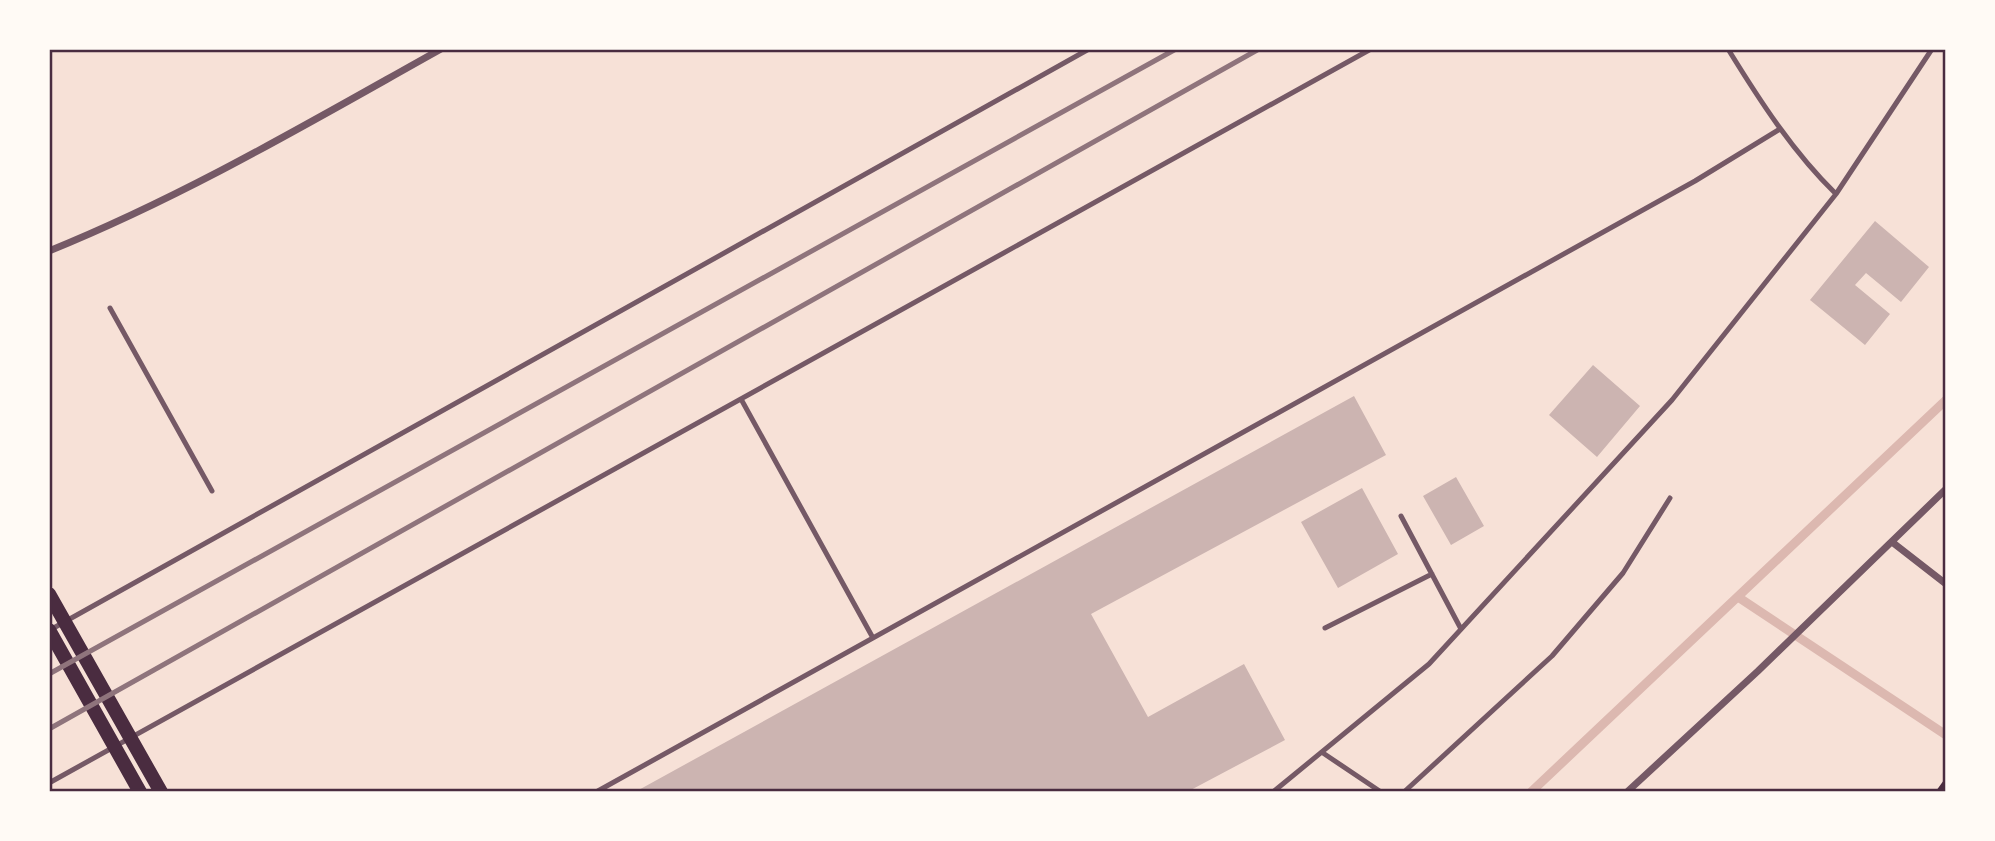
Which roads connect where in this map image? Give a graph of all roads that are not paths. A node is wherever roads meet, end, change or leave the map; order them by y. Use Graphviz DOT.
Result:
graph roads {
  1 [pos="441,49"];
  2 [pos="1089,49"];
  3 [pos="1371,49"];
  4 [pos="1728,49"];
  5 [pos="1933,49"];
  6 [pos="1780,129"];
  7 [pos="1836,194"];
  8 [pos="49,251"];
  9 [pos="110,308"];
  10 [pos="741,400"];
  11 [pos="1946,489"];
  12 [pos="212,491"];
  13 [pos="1670,498"];
  14 [pos="1401,516"];
  15 [pos="1892,542"];
  16 [pos="1432,573"];
  17 [pos="1946,584"];
  18 [pos="49,594"];
  19 [pos="1325,628"];
  20 [pos="1461,629"];
  21 [pos="49,631"];
  22 [pos="873,638"];
  23 [pos="1323,752"];
  24 [pos="49,783"];
  25 [pos="140,792"];
  26 [pos="162,792"];
  27 [pos="596,792"];
  28 [pos="1273,792"];
  29 [pos="1381,792"];
  30 [pos="1404,792"];
  31 [pos="1627,792"];
  1 -- 8 [label="street"];
  2 -- 21 [label="lane"];
  3 -- 10 [label="lane"];
  4 -- 6 [label="lane"];
  5 -- 7 [label="lane"];
  6 -- 7 [label="lane"];
  6 -- 22 [label="lane"];
  7 -- 20 [label="lane"];
  9 -- 12 [label="lane"];
  10 -- 22 [label="lane"];
  10 -- 24 [label="lane"];
  11 -- 15 [label="street"];
  13 -- 30 [label="lane"];
  14 -- 16 [label="lane"];
  15 -- 17 [label="street"];
  15 -- 31 [label="street"];
  16 -- 19 [label="lane"];
  16 -- 20 [label="lane"];
  18 -- 26 [label="main road"];
  20 -- 23 [label="lane"];
  21 -- 25 [label="main road"];
  22 -- 27 [label="lane"];
  23 -- 28 [label="lane"];
  23 -- 29 [label="lane"];
}
